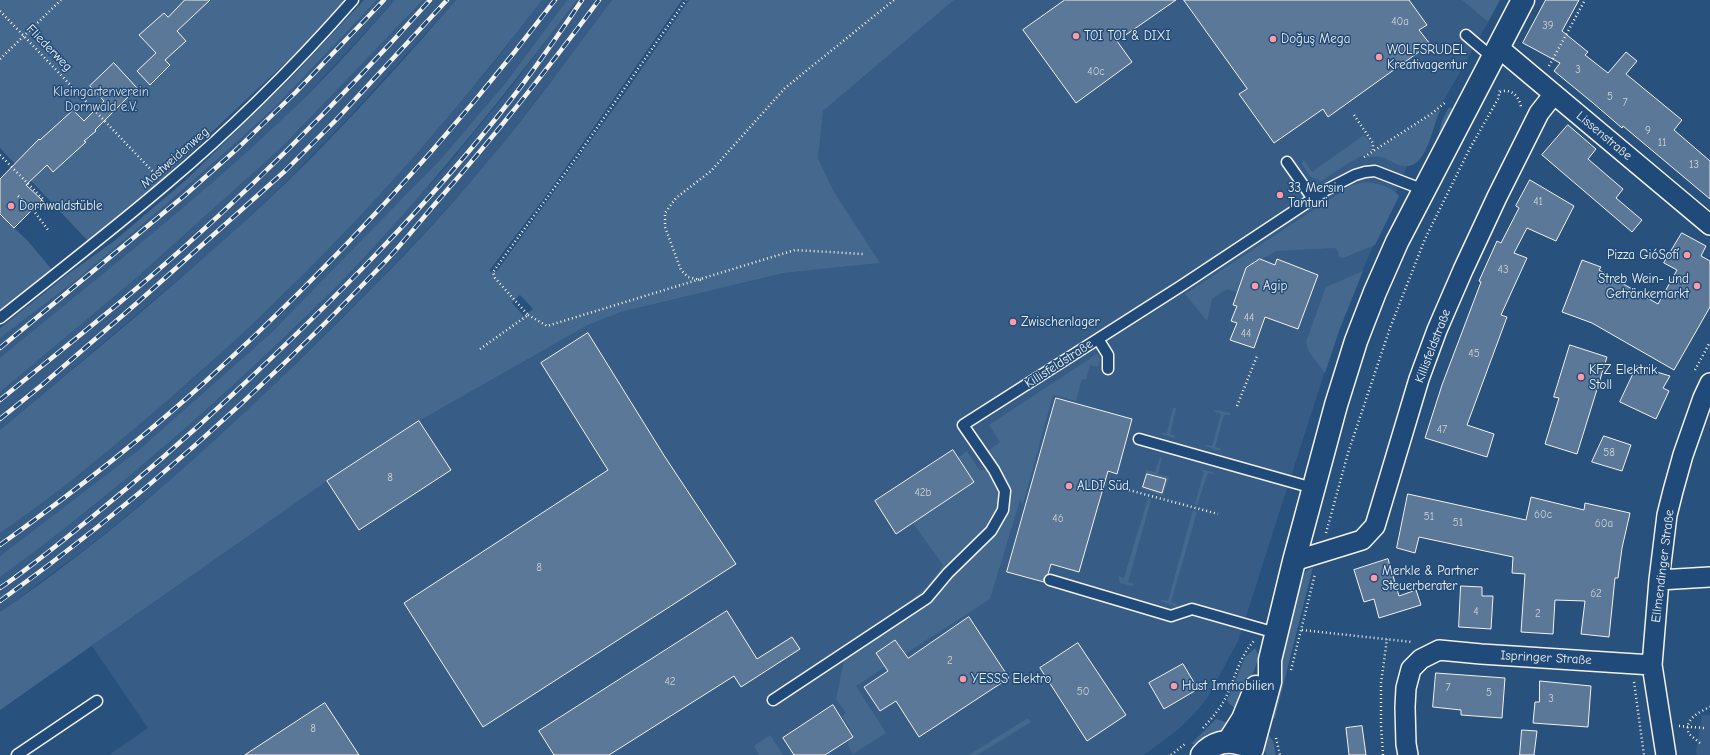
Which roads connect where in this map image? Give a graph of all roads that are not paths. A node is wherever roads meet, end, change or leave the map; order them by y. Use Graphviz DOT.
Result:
graph roads {
  1 [pos="353,0"];
  2 [pos="1523,0"];
  3 [pos="1466,34"];
  4 [pos="1501,55"];
  5 [pos="1554,94"];
  6 [pos="1287,162"];
  7 [pos="1424,190"];
  8 [pos="1312,199"];
  9 [pos="1710,225"];
  10 [pos="0,318"];
  11 [pos="1098,339"];
  12 [pos="1108,370"];
  13 [pos="1710,384"];
  14 [pos="1139,439"];
  15 [pos="1313,488"];
  16 [pos="1294,562"];
  17 [pos="1710,577"];
  18 [pos="1050,580"];
  19 [pos="1659,580"];
  20 [pos="1269,632"];
  21 [pos="1270,660"];
  22 [pos="1652,665"];
  23 [pos="773,700"];
  24 [pos="97,701"];
  25 [pos="1229,741"];
  26 [pos="1255,752"];
  27 [pos="17,755"];
  28 [pos="1202,755"];
  29 [pos="1408,755"];
  30 [pos="1666,755"];
  1 -- 10 [label="lane, Mastweidenweg"];
  2 -- 4 [label="main road"];
  3 -- 4 [label="lane"];
  4 -- 5 [label="street, Lissenstraße"];
  4 -- 7 [label="main road"];
  5 -- 9 [label="street, Lissenstraße"];
  5 -- 16 [label="street, Killisfeldstraße"];
  6 -- 8 [label="lane"];
  7 -- 8 [label="lane, Killisfeldstraße"];
  7 -- 15 [label="main road"];
  8 -- 11 [label="lane, Killisfeldstraße"];
  11 -- 12 [label="lane"];
  11 -- 23 [label="lane, Killisfeldstraße"];
  13 -- 19 [label="street, Ellmendinger Straße"];
  14 -- 15 [label="lane"];
  15 -- 16 [label="main road"];
  16 -- 20 [label="main road"];
  17 -- 19 [label="street"];
  18 -- 20 [label="lane"];
  19 -- 22 [label="street, Ellmendinger Straße"];
  20 -- 21 [label="main road"];
  21 -- 25 [label="main road"];
  21 -- 26 [label="main road"];
  22 -- 29 [label="street, Ispringer Straße"];
  22 -- 30 [label="street, Ellmendinger Straße"];
  24 -- 27 [label="lane"];
  25 -- 26 [label="main road"];
  25 -- 28 [label="main road"];
}
